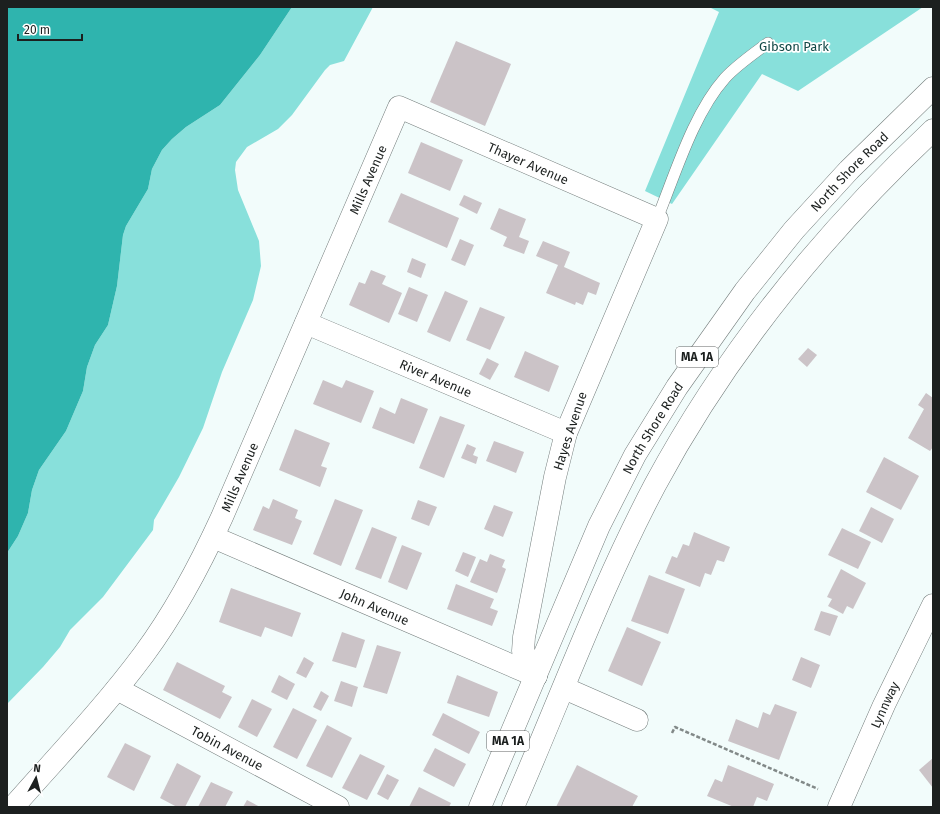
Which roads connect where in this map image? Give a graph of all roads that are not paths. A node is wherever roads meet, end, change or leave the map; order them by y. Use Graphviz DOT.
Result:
graph roads {
  1 [pos="768,44"];
  2 [pos="933,88"];
  3 [pos="400,107"];
  4 [pos="933,130"];
  5 [pos="657,219"];
  6 [pos="306,323"];
  7 [pos="566,432"];
  8 [pos="212,537"];
  9 [pos="932,608"];
  10 [pos="536,676"];
  11 [pos="564,688"];
  12 [pos="117,689"];
  13 [pos="637,720"];
  14 [pos="13,807"];
  15 [pos="338,807"];
  16 [pos="480,807"];
  17 [pos="513,807"];
  18 [pos="839,807"];
  1 -- 5 [label="lane"];
  2 -- 10 [label="main road, North Shore Road / MA 1A"];
  3 -- 5 [label="main road, Thayer Avenue"];
  3 -- 6 [label="main road, Mills Avenue"];
  4 -- 11 [label="main road, MA 1A"];
  5 -- 7 [label="main road, Hayes Avenue"];
  6 -- 7 [label="main road, River Avenue"];
  6 -- 8 [label="main road, Mills Avenue"];
  7 -- 10 [label="main road, Hayes Avenue"];
  8 -- 10 [label="main road, John Avenue"];
  8 -- 12 [label="main road, Mills Avenue"];
  9 -- 18 [label="main road, Lynnway"];
  10 -- 16 [label="main road, North Shore Road / MA 1A"];
  11 -- 13 [label="main road"];
  11 -- 17 [label="main road, MA 1A"];
  12 -- 14 [label="main road, Mills Avenue"];
  12 -- 15 [label="main road, Tobin Avenue"];
}
